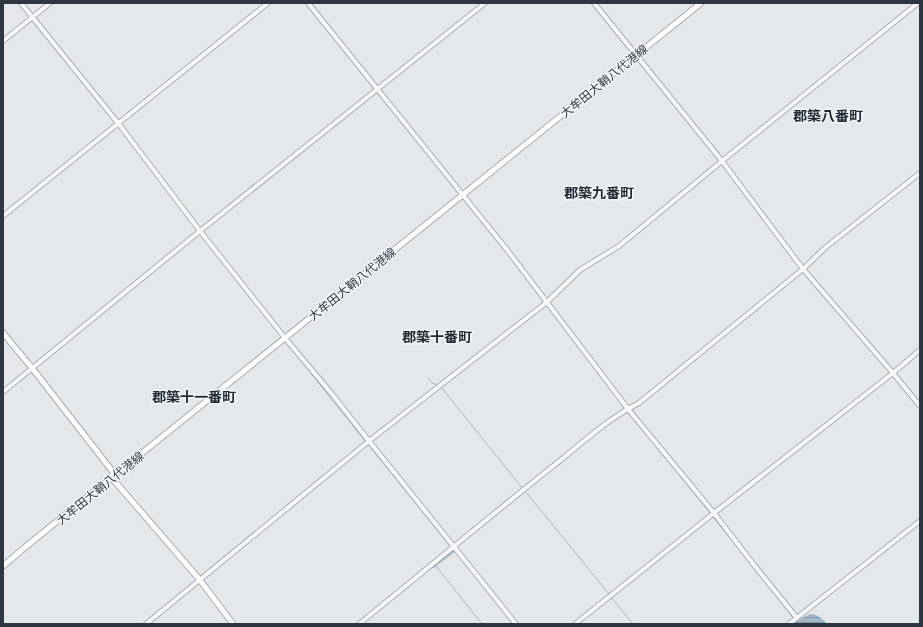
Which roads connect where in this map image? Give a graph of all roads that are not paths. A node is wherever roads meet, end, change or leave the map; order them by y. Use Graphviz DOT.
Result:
graph roads {
  1 [pos="21,3"];
  2 [pos="50,3"];
  3 [pos="268,3"];
  4 [pos="308,3"];
  5 [pos="485,3"];
  6 [pos="594,3"];
  7 [pos="701,3"];
  8 [pos="918,3"];
  9 [pos="32,17"];
  10 [pos="3,40"];
  11 [pos="636,55"];
  12 [pos="378,90"];
  13 [pos="118,123"];
  14 [pos="722,161"];
  15 [pos="920,174"];
  16 [pos="462,195"];
  17 [pos="3,216"];
  18 [pos="200,231"];
  19 [pos="803,269"];
  20 [pos="547,302"];
  21 [pos="3,333"];
  22 [pos="285,338"];
  23 [pos="920,350"];
  24 [pos="32,368"];
  25 [pos="893,372"];
  26 [pos="3,392"];
  27 [pos="920,406"];
  28 [pos="628,409"];
  29 [pos="368,441"];
  30 [pos="112,478"];
  31 [pos="713,514"];
  32 [pos="920,521"];
  33 [pos="452,548"];
  34 [pos="3,566"];
  35 [pos="200,580"];
  36 [pos="795,619"];
  37 [pos="146,624"];
  38 [pos="233,624"];
  39 [pos="359,624"];
  40 [pos="516,624"];
  41 [pos="575,624"];
  42 [pos="789,624"];
  1 -- 9 [label="street"];
  2 -- 9 [label="street"];
  3 -- 13 [label="street"];
  4 -- 12 [label="street"];
  5 -- 12 [label="street"];
  6 -- 11 [label="street"];
  7 -- 11 [label="main road, 大牟田大鞘八代港線"];
  8 -- 14 [label="street"];
  9 -- 10 [label="street"];
  9 -- 13 [label="street"];
  11 -- 14 [label="street"];
  11 -- 16 [label="main road, 大牟田大鞘八代港線"];
  12 -- 16 [label="street"];
  12 -- 18 [label="street"];
  13 -- 17 [label="street"];
  13 -- 18 [label="street"];
  14 -- 19 [label="street"];
  14 -- 20 [label="street"];
  15 -- 19 [label="street"];
  16 -- 20 [label="street"];
  16 -- 22 [label="main road, 大牟田大鞘八代港線"];
  18 -- 22 [label="street"];
  18 -- 24 [label="street"];
  19 -- 25 [label="street"];
  19 -- 28 [label="street"];
  20 -- 28 [label="street"];
  20 -- 29 [label="street"];
  21 -- 24 [label="main road"];
  22 -- 29 [label="street"];
  22 -- 30 [label="main road, 大牟田大鞘八代港線"];
  23 -- 25 [label="street"];
  24 -- 26 [label="street"];
  24 -- 30 [label="main road"];
  25 -- 27 [label="street"];
  25 -- 31 [label="street"];
  28 -- 31 [label="street"];
  28 -- 33 [label="street"];
  29 -- 33 [label="street"];
  29 -- 35 [label="street"];
  30 -- 34 [label="main road, 大牟田大鞘八代港線"];
  30 -- 35 [label="main road"];
  31 -- 36 [label="street"];
  31 -- 41 [label="street"];
  32 -- 36 [label="street"];
  33 -- 39 [label="street"];
  33 -- 40 [label="street"];
  35 -- 37 [label="street"];
  35 -- 38 [label="main road"];
  36 -- 42 [label="street"];
}
